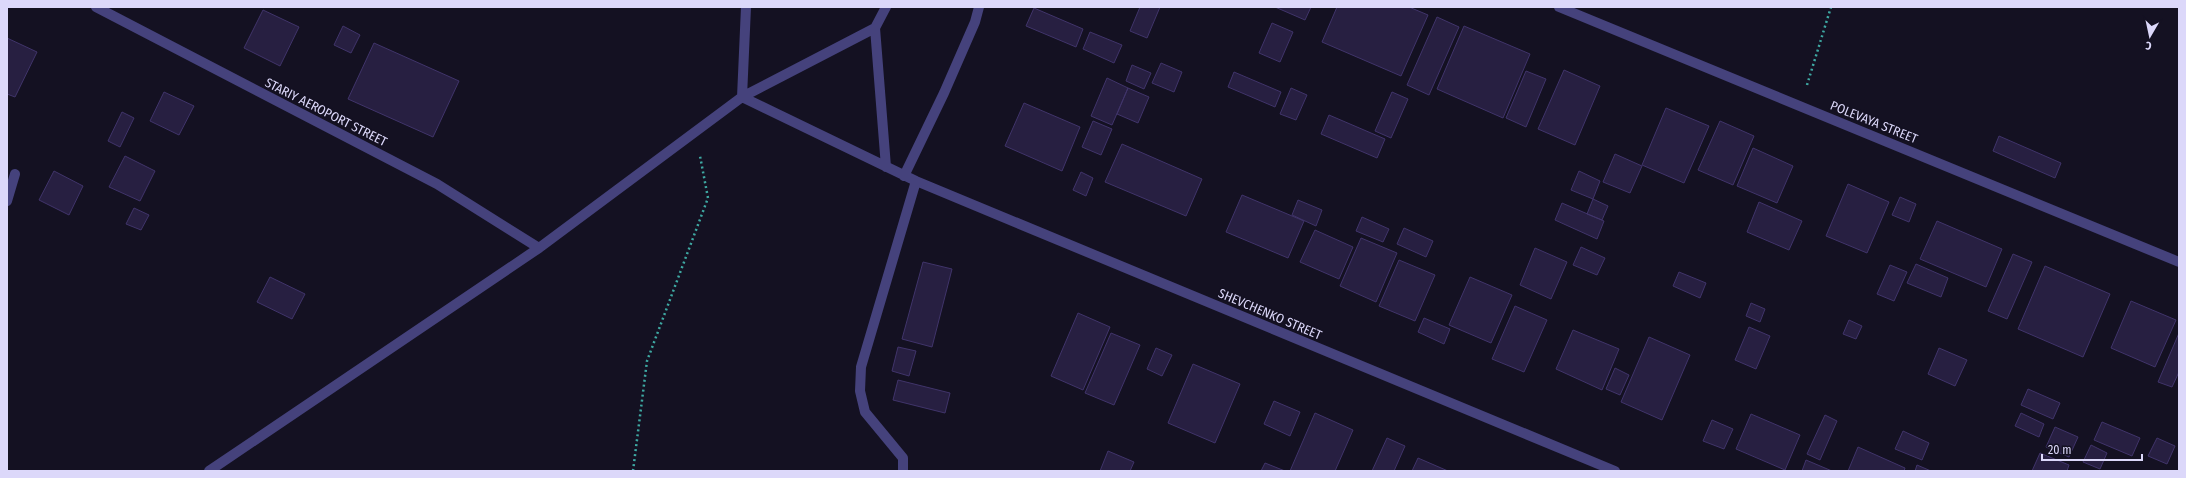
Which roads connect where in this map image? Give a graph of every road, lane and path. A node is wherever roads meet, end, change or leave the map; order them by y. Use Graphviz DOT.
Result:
graph roads {
  1 [pos="96,7"];
  2 [pos="746,7"];
  3 [pos="886,7"];
  4 [pos="980,7"];
  5 [pos="1559,7"];
  6 [pos="1832,7"];
  7 [pos="875,28"];
  8 [pos="742,98"];
  9 [pos="1800,106"];
  10 [pos="695,132"];
  11 [pos="886,167"];
  12 [pos="15,174"];
  13 [pos="904,176"];
  14 [pos="916,181"];
  15 [pos="7,201"];
  16 [pos="539,248"];
  17 [pos="2179,262"];
  18 [pos="209,471"];
  19 [pos="633,471"];
  20 [pos="903,471"];
  21 [pos="1615,471"];
  1 -- 16 [label="street, STARIY AEROPORT STREET"];
  2 -- 8 [label="street"];
  3 -- 7 [label="street"];
  4 -- 13 [label="street"];
  5 -- 9 [label="street, POLEVAYA STREET"];
  6 -- 9 [label="path"];
  7 -- 8 [label="street"];
  7 -- 11 [label="street"];
  8 -- 10 [label="street"];
  8 -- 11 [label="street, SHEVCHENKO STREET"];
  9 -- 17 [label="street, POLEVAYA STREET"];
  10 -- 16 [label="street"];
  10 -- 19 [label="path"];
  11 -- 13 [label="street, SHEVCHENKO STREET"];
  12 -- 15 [label="street"];
  13 -- 14 [label="street, SHEVCHENKO STREET"];
  14 -- 20 [label="street"];
  14 -- 21 [label="street, SHEVCHENKO STREET"];
  16 -- 18 [label="street"];
}
